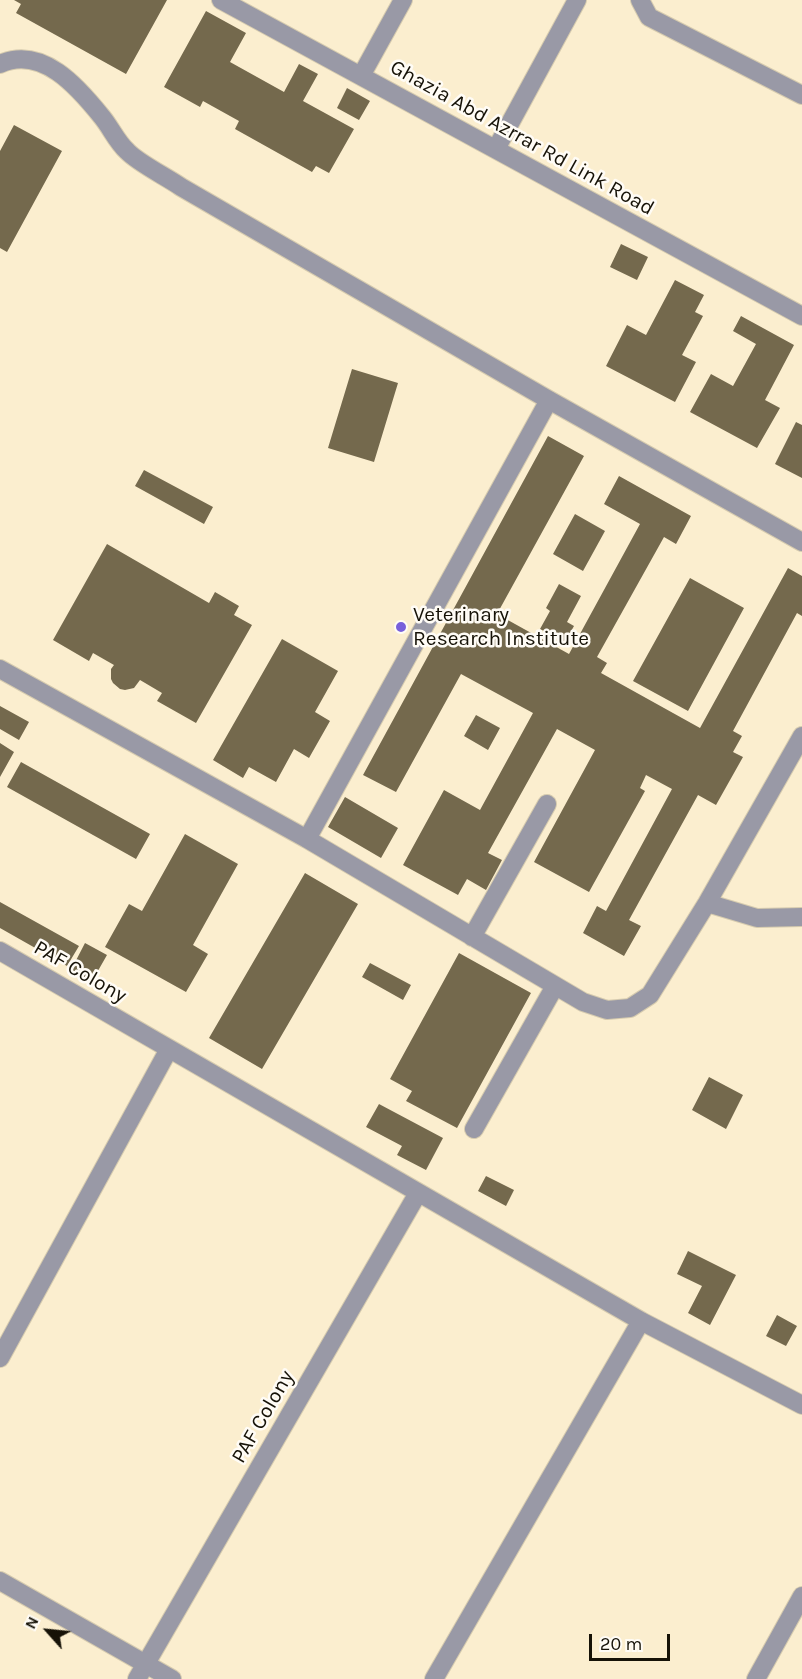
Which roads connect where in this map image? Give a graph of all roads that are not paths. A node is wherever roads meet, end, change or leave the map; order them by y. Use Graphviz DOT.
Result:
graph roads {
  1 [pos="223,0"];
  2 [pos="403,0"];
  3 [pos="577,0"];
  4 [pos="640,0"];
  5 [pos="0,64"];
  6 [pos="361,76"];
  7 [pos="802,95"];
  8 [pos="496,149"];
  9 [pos="802,316"];
  10 [pos="549,400"];
  11 [pos="802,542"];
  12 [pos="0,669"];
  13 [pos="802,736"];
  14 [pos="547,804"];
  15 [pos="307,839"];
  16 [pos="708,903"];
  17 [pos="802,917"];
  18 [pos="472,937"];
  19 [pos="0,951"];
  20 [pos="555,986"];
  21 [pos="169,1049"];
  22 [pos="474,1129"];
  23 [pos="418,1193"];
  24 [pos="641,1321"];
  25 [pos="0,1358"];
  26 [pos="802,1405"];
  27 [pos="0,1581"];
  28 [pos="802,1596"];
  29 [pos="142,1671"];
  30 [pos="172,1679"];
  31 [pos="434,1679"];
  32 [pos="756,1679"];
  1 -- 6 [label="street, Ghazia Abd Azrrar Rd Link Road"];
  2 -- 6 [label="street"];
  3 -- 8 [label="street"];
  4 -- 7 [label="street"];
  5 -- 10 [label="street"];
  6 -- 8 [label="street, Ghazia Abd Azrrar Rd Link Road"];
  8 -- 9 [label="street, Ghazia Abd Azrrar Rd Link Road"];
  10 -- 11 [label="street"];
  10 -- 15 [label="street"];
  12 -- 15 [label="street"];
  13 -- 16 [label="street"];
  14 -- 18 [label="street"];
  15 -- 18 [label="street"];
  16 -- 17 [label="street"];
  16 -- 20 [label="street"];
  18 -- 20 [label="street"];
  19 -- 21 [label="street, PAF Colony"];
  20 -- 22 [label="street"];
  21 -- 23 [label="street, PAF Colony"];
  21 -- 25 [label="street"];
  23 -- 24 [label="street, PAF Colony"];
  23 -- 29 [label="street, PAF Colony"];
  24 -- 26 [label="street, PAF Colony"];
  24 -- 31 [label="street"];
  27 -- 29 [label="street"];
  28 -- 32 [label="street"];
  29 -- 30 [label="street"];
}
